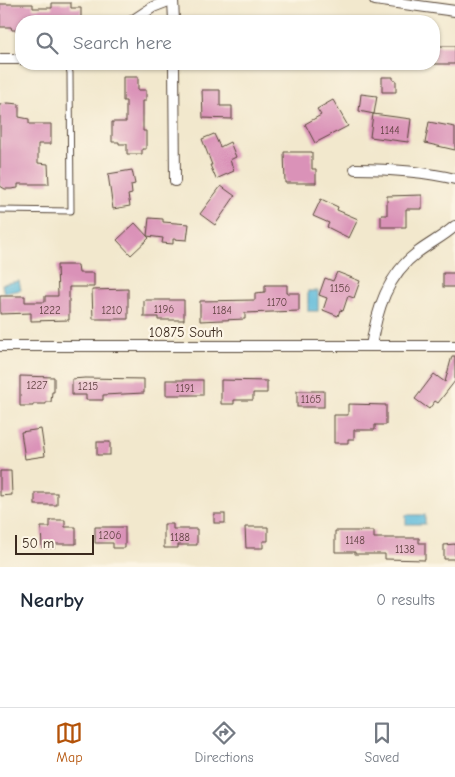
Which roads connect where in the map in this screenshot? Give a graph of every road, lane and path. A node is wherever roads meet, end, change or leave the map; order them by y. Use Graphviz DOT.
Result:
graph roads {
  1 [pos="172,0"];
  2 [pos="375,0"];
  3 [pos="455,11"];
  4 [pos="141,15"];
  5 [pos="173,15"];
  6 [pos="15,59"];
  7 [pos="0,60"];
  8 [pos="69,70"];
  9 [pos="174,70"];
  10 [pos="355,169"];
  11 [pos="455,178"];
  12 [pos="174,182"];
  13 [pos="0,210"];
  14 [pos="455,226"];
  15 [pos="0,346"];
  16 [pos="371,346"];
  17 [pos="455,346"];
  1 -- 4 [label="street"];
  1 -- 5 [label="street"];
  2 -- 3 [label="street"];
  6 -- 7 [label="street"];
  8 -- 13 [label="lane"];
  9 -- 12 [label="street"];
  10 -- 11 [label="street"];
  14 -- 16 [label="street"];
  15 -- 16 [label="street, 10875 South"];
  16 -- 17 [label="street, 10875 South"];
}
